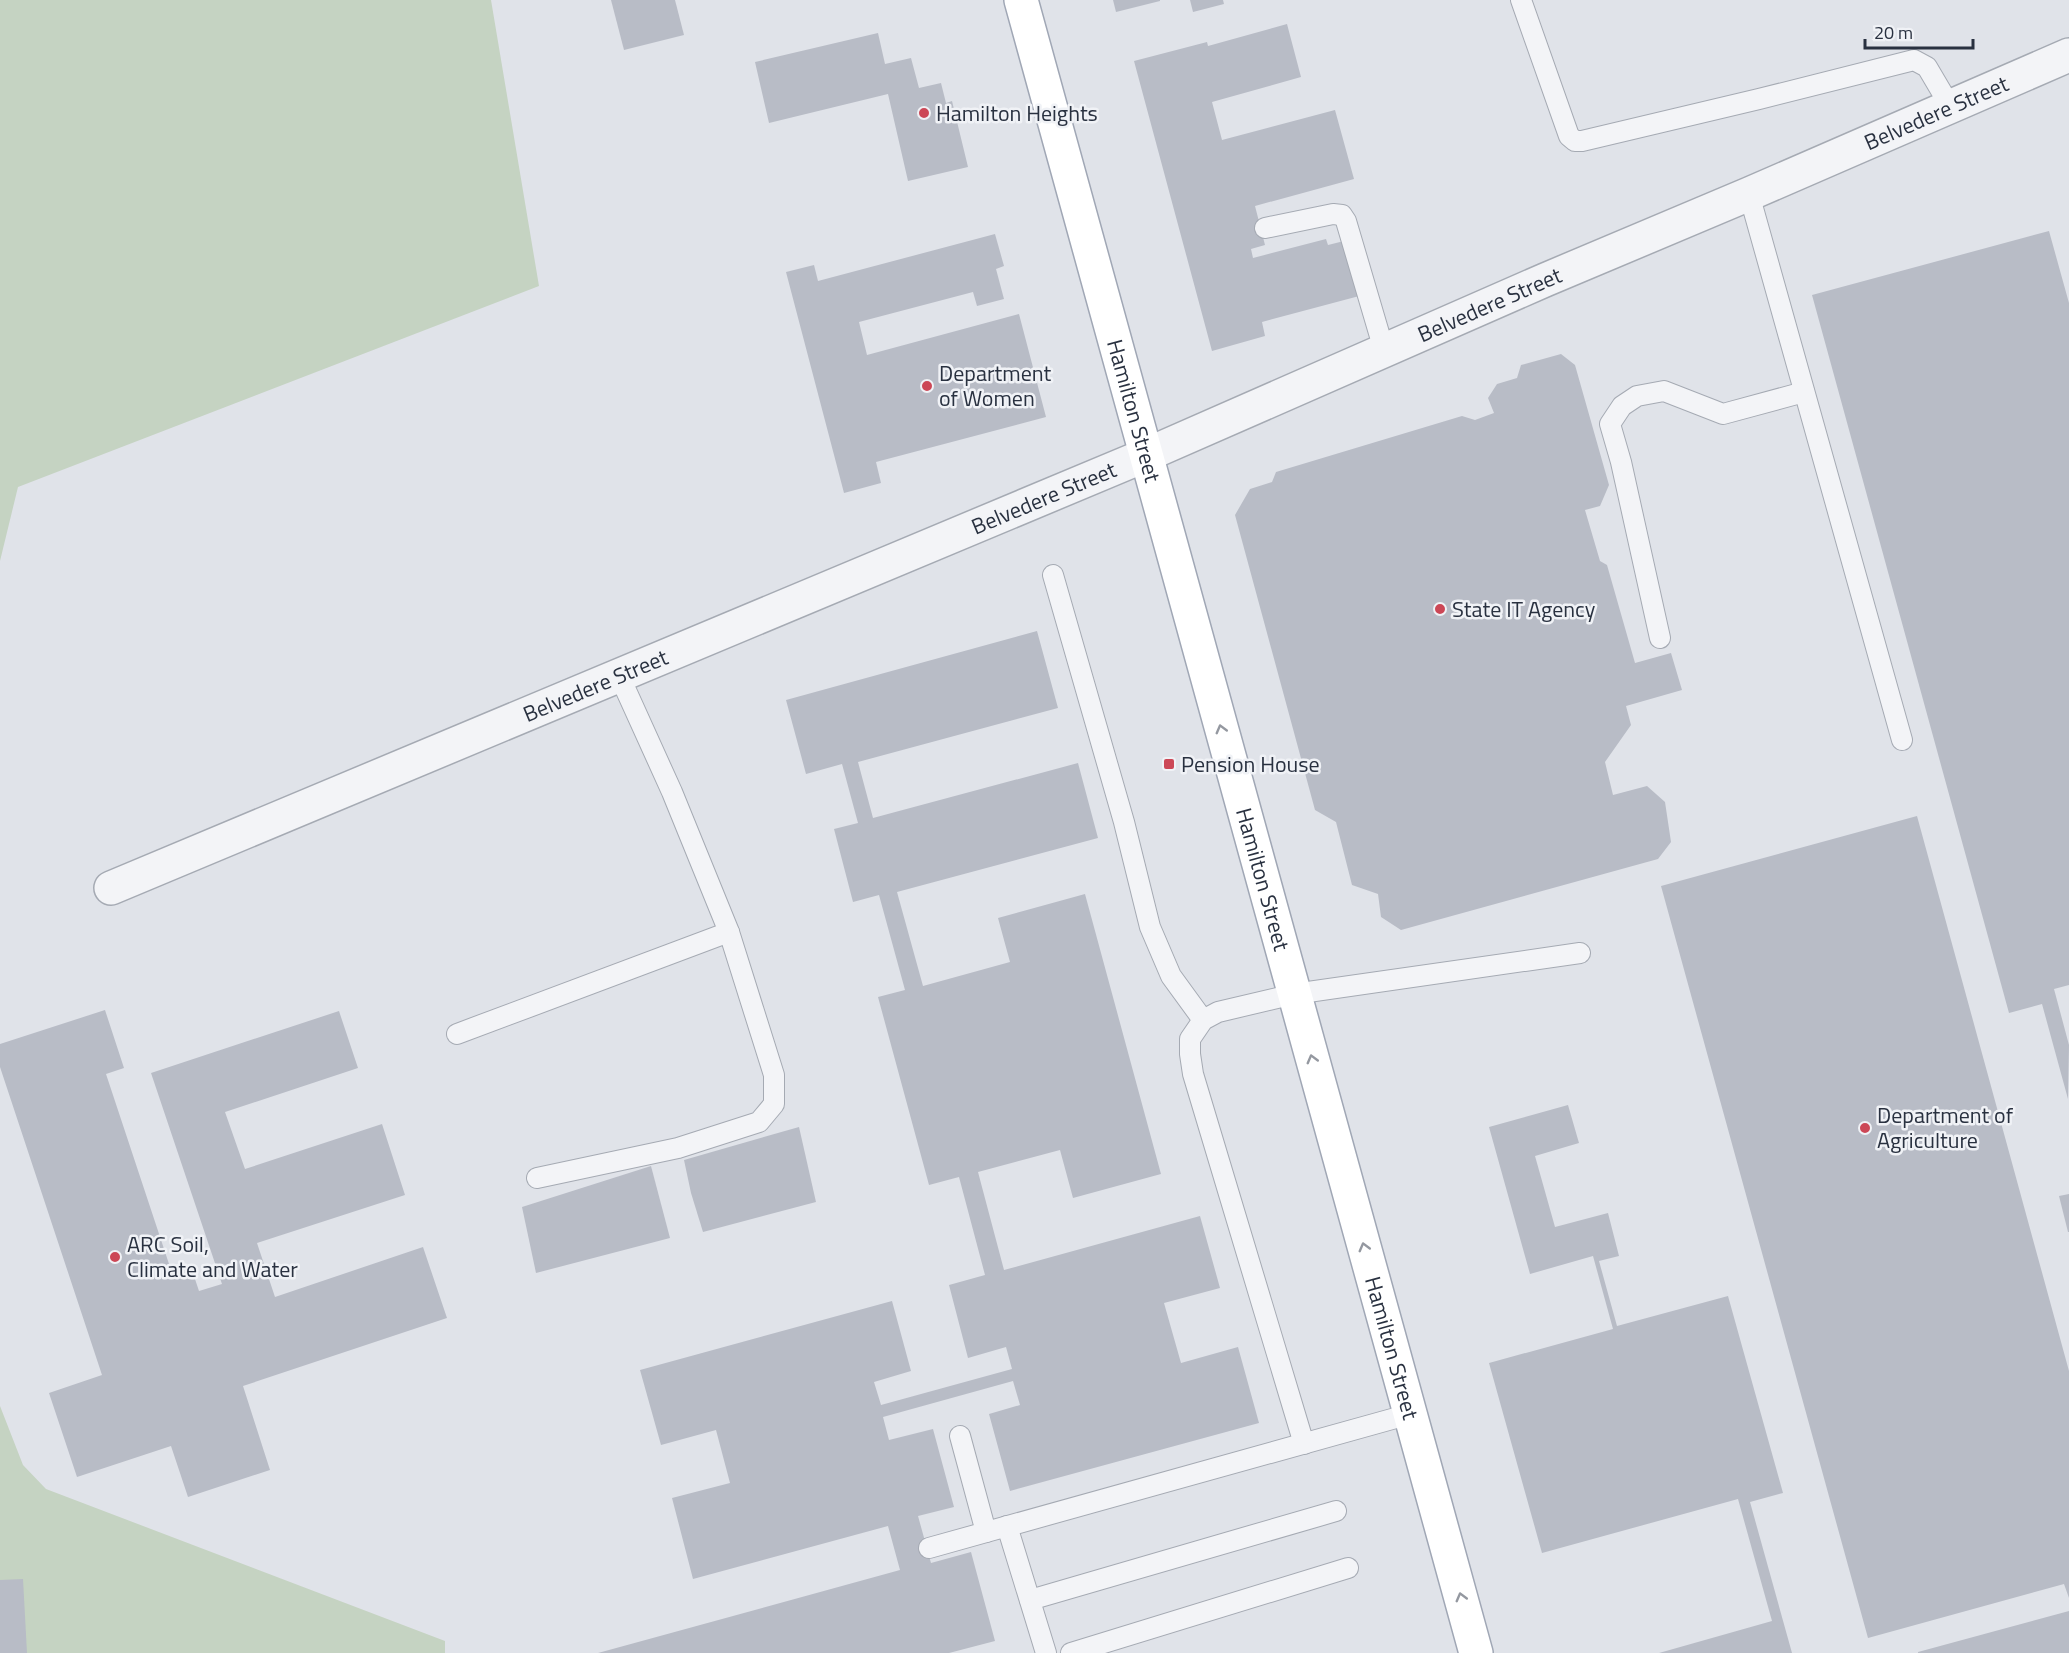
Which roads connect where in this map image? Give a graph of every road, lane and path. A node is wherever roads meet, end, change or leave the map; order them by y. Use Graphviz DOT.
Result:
graph roads {
  1 [pos="1021,0"];
  2 [pos="1521,0"];
  3 [pos="2069,55"];
  4 [pos="1950,106"];
  5 [pos="1749,194"];
  6 [pos="1265,228"];
  7 [pos="1384,350"];
  8 [pos="1804,392"];
  9 [pos="1146,455"];
  10 [pos="1053,574"];
  11 [pos="1660,639"];
  12 [pos="619,675"];
  13 [pos="1902,740"];
  14 [pos="111,888"];
  15 [pos="729,932"];
  16 [pos="1580,953"];
  17 [pos="1294,994"];
  18 [pos="1203,1020"];
  19 [pos="458,1034"];
  20 [pos="537,1178"];
  21 [pos="1410,1414"];
  22 [pos="960,1436"];
  23 [pos="1304,1444"];
  24 [pos="1336,1511"];
  25 [pos="1007,1526"];
  26 [pos="986,1532"];
  27 [pos="929,1548"];
  28 [pos="1347,1568"];
  29 [pos="1030,1600"];
  30 [pos="1046,1653"];
  31 [pos="1071,1653"];
  32 [pos="1476,1653"];
  1 -- 9 [label="main road, Hamilton Street"];
  2 -- 4 [label="lane"];
  3 -- 4 [label="street, Belvedere Street"];
  4 -- 5 [label="street, Belvedere Street"];
  5 -- 7 [label="street, Belvedere Street"];
  5 -- 8 [label="lane"];
  6 -- 7 [label="lane"];
  7 -- 9 [label="street, Belvedere Street"];
  8 -- 11 [label="lane"];
  8 -- 13 [label="lane"];
  9 -- 12 [label="street, Belvedere Street"];
  17 -- 9 [label="main road, Hamilton Street, one-way"];
  10 -- 18 [label="lane"];
  12 -- 14 [label="street, Belvedere Street"];
  12 -- 15 [label="lane"];
  15 -- 19 [label="lane"];
  15 -- 20 [label="lane"];
  16 -- 17 [label="lane"];
  17 -- 18 [label="lane"];
  21 -- 17 [label="main road, Hamilton Street, one-way"];
  18 -- 23 [label="lane"];
  21 -- 23 [label="lane"];
  32 -- 21 [label="main road, Hamilton Street, one-way"];
  22 -- 26 [label="lane"];
  23 -- 25 [label="lane"];
  24 -- 29 [label="lane"];
  25 -- 26 [label="lane"];
  25 -- 29 [label="lane"];
  26 -- 27 [label="lane"];
  28 -- 31 [label="lane"];
  29 -- 30 [label="lane"];
}
